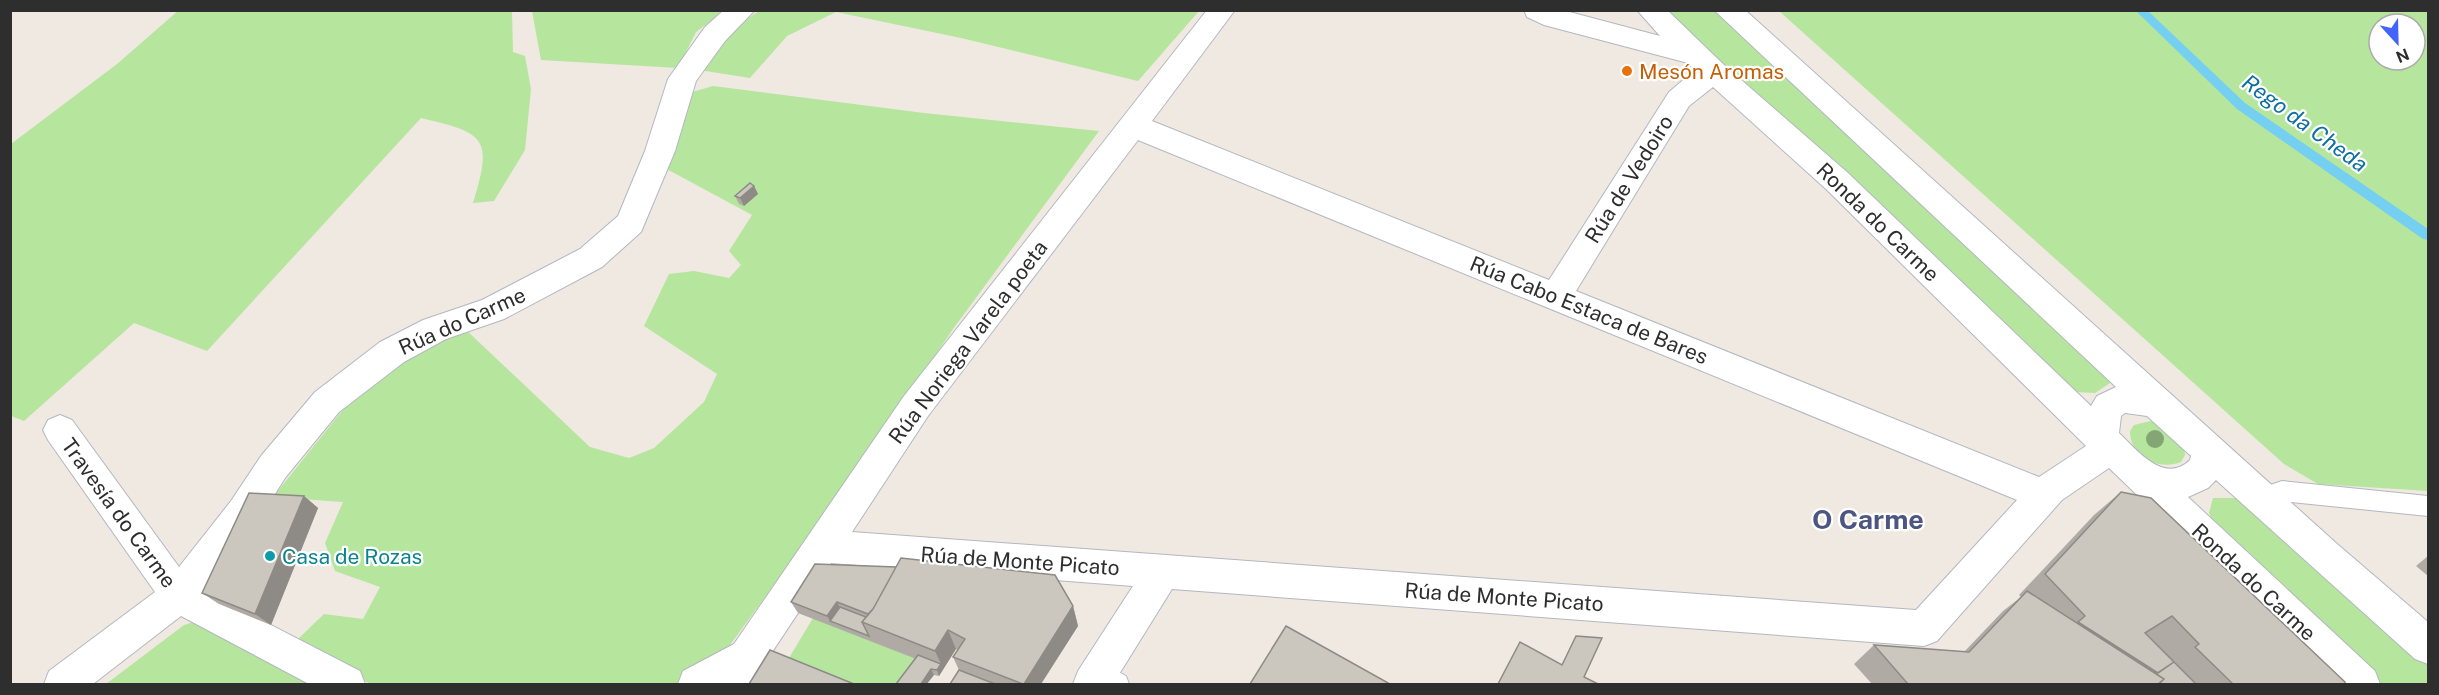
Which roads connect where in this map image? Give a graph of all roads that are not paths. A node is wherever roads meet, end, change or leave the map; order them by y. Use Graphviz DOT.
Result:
graph roads {
  1 [pos="742,10"];
  2 [pos="1222,10"];
  3 [pos="1537,10"];
  4 [pos="1650,10"];
  5 [pos="1727,10"];
  6 [pos="1705,63"];
  7 [pos="1134,126"];
  8 [pos="1556,296"];
  9 [pos="2158,404"];
  10 [pos="60,430"];
  11 [pos="2108,445"];
  12 [pos="2209,449"];
  13 [pos="2145,480"];
  14 [pos="2044,495"];
  15 [pos="2261,498"];
  16 [pos="2428,506"];
  17 [pos="823,546"];
  18 [pos="1162,572"];
  19 [pos="179,596"];
  20 [pos="2428,646"];
  21 [pos="740,670"];
  22 [pos="1103,680"];
  23 [pos="63,684"];
  24 [pos="345,684"];
  25 [pos="697,684"];
  26 [pos="2361,684"];
  1 -- 19 [label="street, Rúa do Carme"];
  2 -- 7 [label="street, Rúa Noriega Varela poeta"];
  3 -- 6 [label="street"];
  4 -- 6 [label="street, Ronda do Carme"];
  5 -- 9 [label="street"];
  6 -- 8 [label="street, Rúa de Vedoiro"];
  6 -- 11 [label="street, Ronda do Carme"];
  7 -- 8 [label="street, Rúa Cabo Estaca de Bares"];
  7 -- 17 [label="street, Rúa Noriega Varela poeta"];
  8 -- 14 [label="street, Rúa Cabo Estaca de Bares"];
  9 -- 11 [label="street"];
  9 -- 12 [label="street"];
  10 -- 19 [label="street, Travesía do Carme"];
  11 -- 13 [label="street, Ronda do Carme"];
  11 -- 14 [label="street, Rúa de Monte Picato"];
  12 -- 13 [label="street"];
  12 -- 15 [label="street"];
  13 -- 26 [label="street, Ronda do Carme"];
  14 -- 18 [label="street, Rúa de Monte Picato"];
  15 -- 16 [label="lane"];
  15 -- 20 [label="street"];
  17 -- 18 [label="street, Rúa de Monte Picato"];
  17 -- 21 [label="street, Rúa Noriega Varela poeta"];
  18 -- 22 [label="street"];
  19 -- 23 [label="street, Rúa do Carme"];
  19 -- 24 [label="street"];
  21 -- 25 [label="street"];
}
